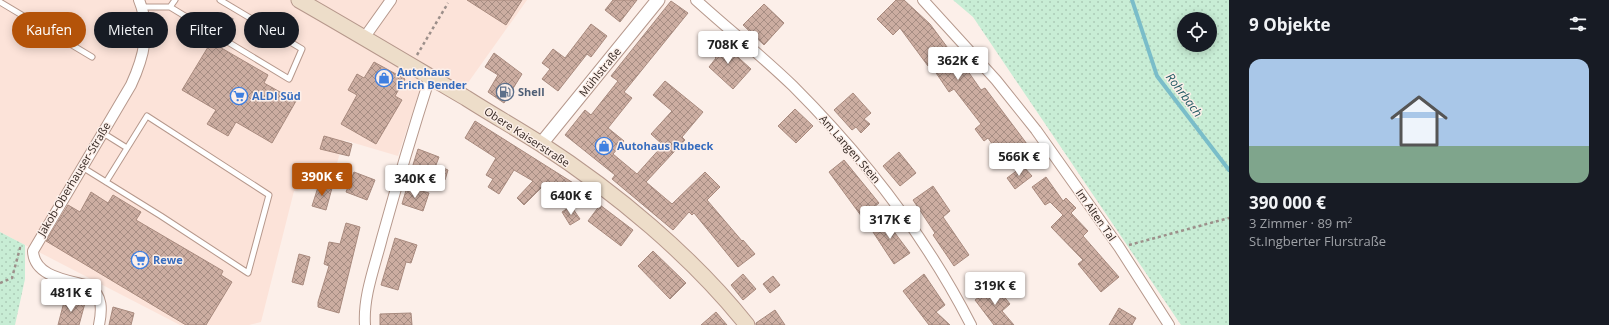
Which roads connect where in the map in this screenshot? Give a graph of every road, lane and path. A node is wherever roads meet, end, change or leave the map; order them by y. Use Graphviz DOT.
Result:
graph roads {
  1 [pos="175,0"];
  2 [pos="220,0"];
  3 [pos="299,0"];
  4 [pos="391,0"];
  5 [pos="658,0"];
  6 [pos="696,0"];
  7 [pos="923,0"];
  8 [pos="0,2"];
  9 [pos="448,3"];
  10 [pos="140,4"];
  11 [pos="170,7"];
  12 [pos="364,38"];
  13 [pos="421,48"];
  14 [pos="92,56"];
  15 [pos="430,77"];
  16 [pos="102,132"];
  17 [pos="541,144"];
  18 [pos="127,148"];
  19 [pos="82,167"];
  20 [pos="106,182"];
  21 [pos="1229,218"];
  22 [pos="1119,247"];
  23 [pos="33,251"];
  24 [pos="0,283"];
  25 [pos="98,325"];
  26 [pos="365,325"];
  27 [pos="747,325"];
  28 [pos="971,325"];
  29 [pos="1169,325"];
  1 -- 11 [label="lane"];
  2 -- 11 [label="lane"];
  3 -- 12 [label="main road, Obere Kaiserstraße"];
  4 -- 12 [label="street"];
  5 -- 17 [label="street, Mühlstraße"];
  6 -- 28 [label="street, Am Langen Stein"];
  7 -- 22 [label="street, Im Alten Tal"];
  8 -- 14 [label="lane"];
  9 -- 13 [label="path"];
  10 -- 11 [label="lane"];
  10 -- 16 [label="street, Jakob-Oberhauser-Straße"];
  12 -- 15 [label="main road, Obere Kaiserstraße"];
  15 -- 17 [label="main road, Obere Kaiserstraße"];
  15 -- 26 [label="street"];
  16 -- 18 [label="lane"];
  16 -- 19 [label="street, Jakob-Oberhauser-Straße"];
  17 -- 27 [label="main road, Obere Kaiserstraße"];
  18 -- 20 [label="lane"];
  18 -- 20 [label="lane"];
  19 -- 20 [label="lane"];
  19 -- 23 [label="street, Jakob-Oberhauser-Straße"];
  21 -- 22 [label="path"];
  22 -- 29 [label="street, Im Alten Tal"];
  23 -- 24 [label="path"];
  23 -- 25 [label="street"];
}
